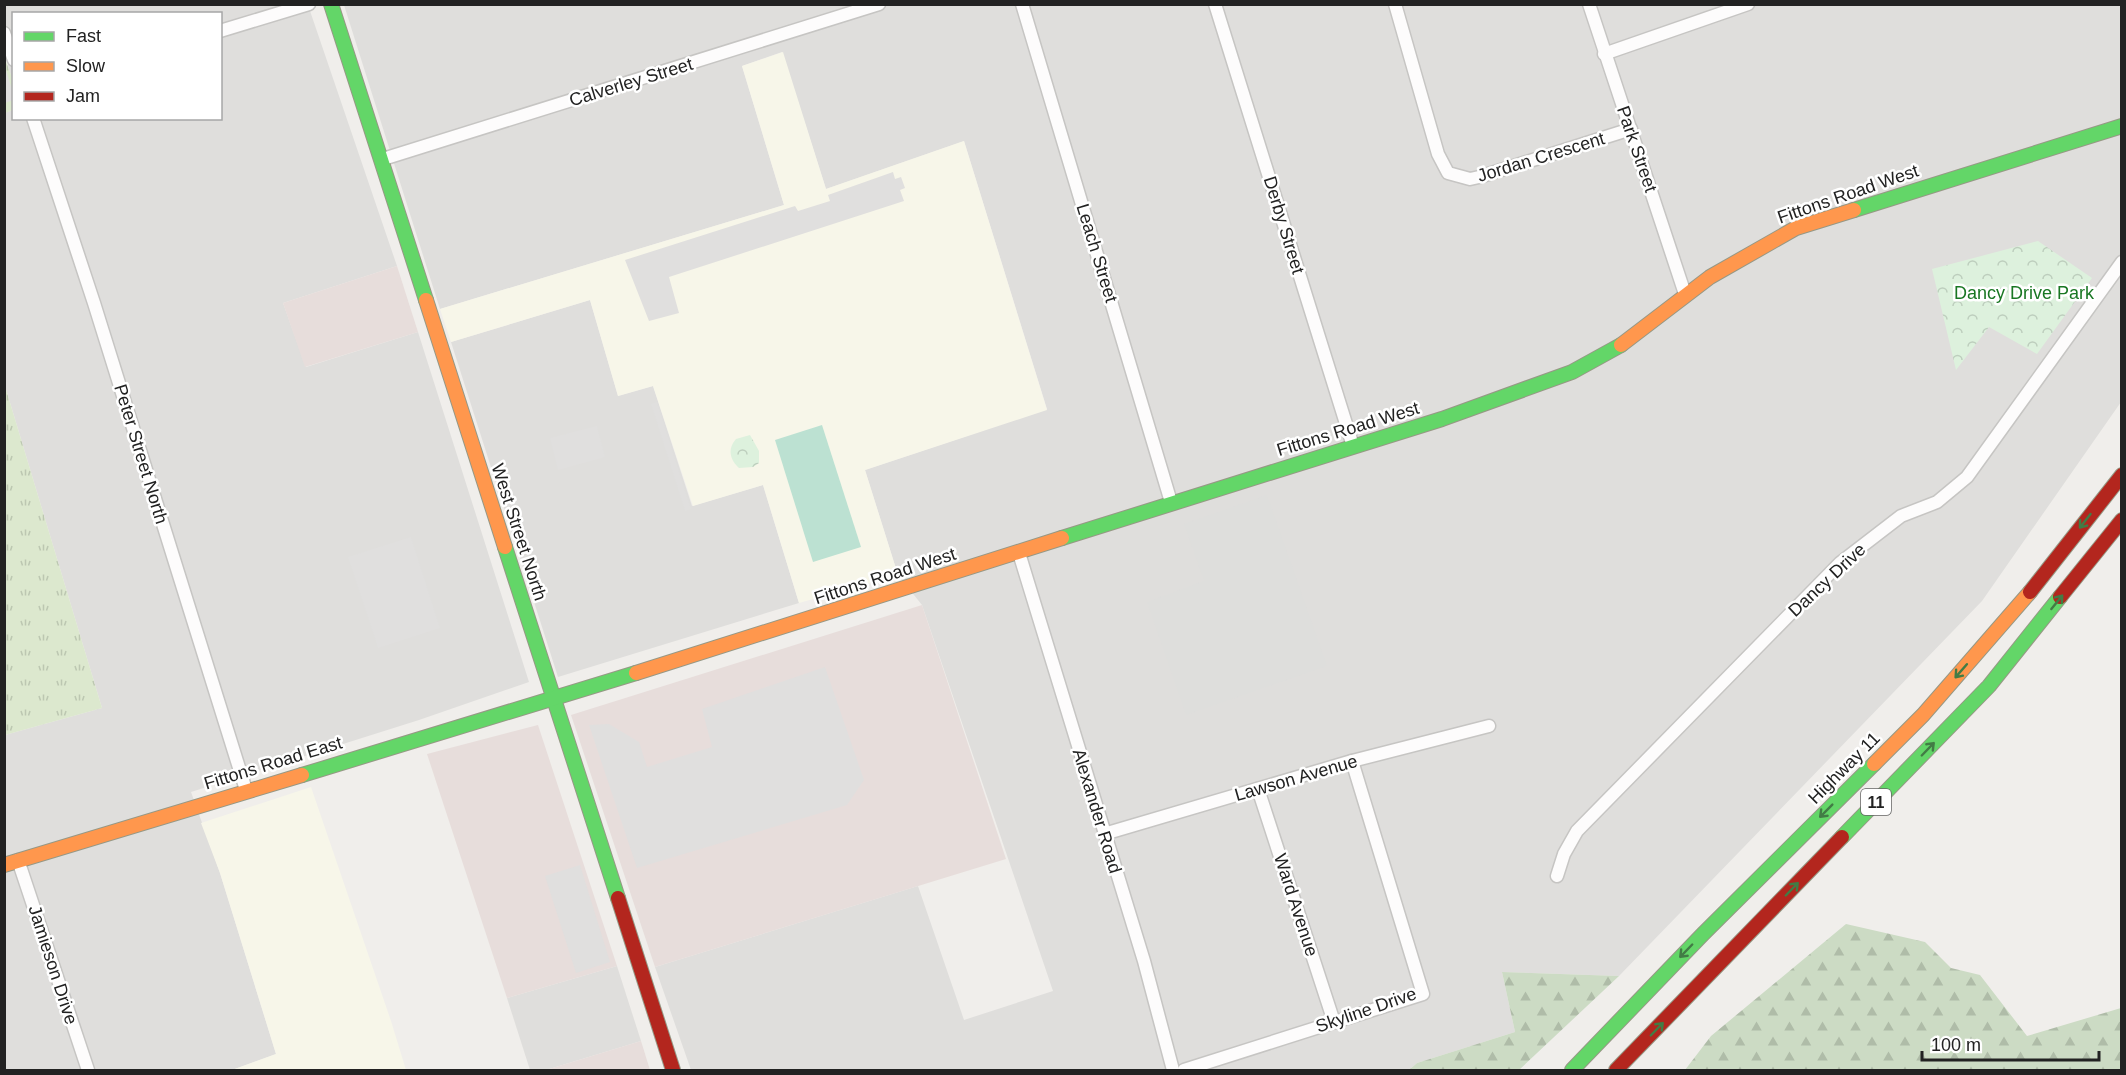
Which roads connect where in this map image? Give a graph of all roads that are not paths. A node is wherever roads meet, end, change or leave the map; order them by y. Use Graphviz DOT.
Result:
graph roads {
  1 [pos="309,4"];
  2 [pos="332,4"];
  3 [pos="879,4"];
  4 [pos="1022,4"];
  5 [pos="1215,4"];
  6 [pos="1395,4"];
  7 [pos="1589,4"];
  8 [pos="1748,4"];
  9 [pos="222,31"];
  10 [pos="4,33"];
  11 [pos="1605,54"];
  12 [pos="12,55"];
  13 [pos="34,120"];
  14 [pos="2121,126"];
  15 [pos="1631,129"];
  16 [pos="383,159"];
  17 [pos="2121,262"];
  18 [pos="1685,294"];
  19 [pos="1353,446"];
  20 [pos="2121,475"];
  21 [pos="1172,502"];
  22 [pos="2121,520"];
  23 [pos="1019,553"];
  24 [pos="553,698"];
  25 [pos="1489,726"];
  26 [pos="1352,762"];
  27 [pos="1258,789"];
  28 [pos="246,790"];
  29 [pos="1104,834"];
  30 [pos="11,862"];
  31 [pos="1557,876"];
  32 [pos="1334,1022"];
  33 [pos="88,1071"];
  34 [pos="672,1071"];
  35 [pos="1173,1071"];
  36 [pos="1184,1071"];
  37 [pos="1572,1071"];
  38 [pos="1616,1071"];
  1 -- 9 [label="street"];
  2 -- 16 [label="main road, West Street North"];
  3 -- 16 [label="street, Calverley Street"];
  4 -- 21 [label="street, Leach Street"];
  5 -- 19 [label="street, Derby Street"];
  6 -- 15 [label="street, Jordan Crescent"];
  7 -- 11 [label="street, Park Street"];
  8 -- 11 [label="street"];
  10 -- 12 [label="street"];
  11 -- 15 [label="street, Park Street"];
  13 -- 28 [label="street, Peter Street North"];
  14 -- 18 [label="main road, Fittons Road West"];
  15 -- 18 [label="street, Park Street"];
  16 -- 24 [label="main road, West Street North"];
  17 -- 31 [label="street, Dancy Drive"];
  18 -- 19 [label="main road, Fittons Road West"];
  19 -- 21 [label="main road, Fittons Road West"];
  20 -- 37 [label="main road, Highway 11 / 11, one-way"];
  21 -- 23 [label="main road, Fittons Road West"];
  38 -- 22 [label="main road, 11, one-way"];
  23 -- 24 [label="main road, Fittons Road West"];
  23 -- 29 [label="street, Alexander Road"];
  24 -- 28 [label="main road, Fittons Road East"];
  24 -- 34 [label="main road, West Street North"];
  25 -- 26 [label="street, Lawson Avenue"];
  26 -- 27 [label="street, Lawson Avenue"];
  26 -- 32 [label="street, Skyline Drive"];
  27 -- 29 [label="street, Lawson Avenue"];
  27 -- 32 [label="street, Ward Avenue"];
  28 -- 30 [label="main road, Fittons Road East"];
  29 -- 35 [label="street, Alexander Road"];
  30 -- 33 [label="street, Jamieson Drive"];
  32 -- 36 [label="street, Skyline Drive"];
}
